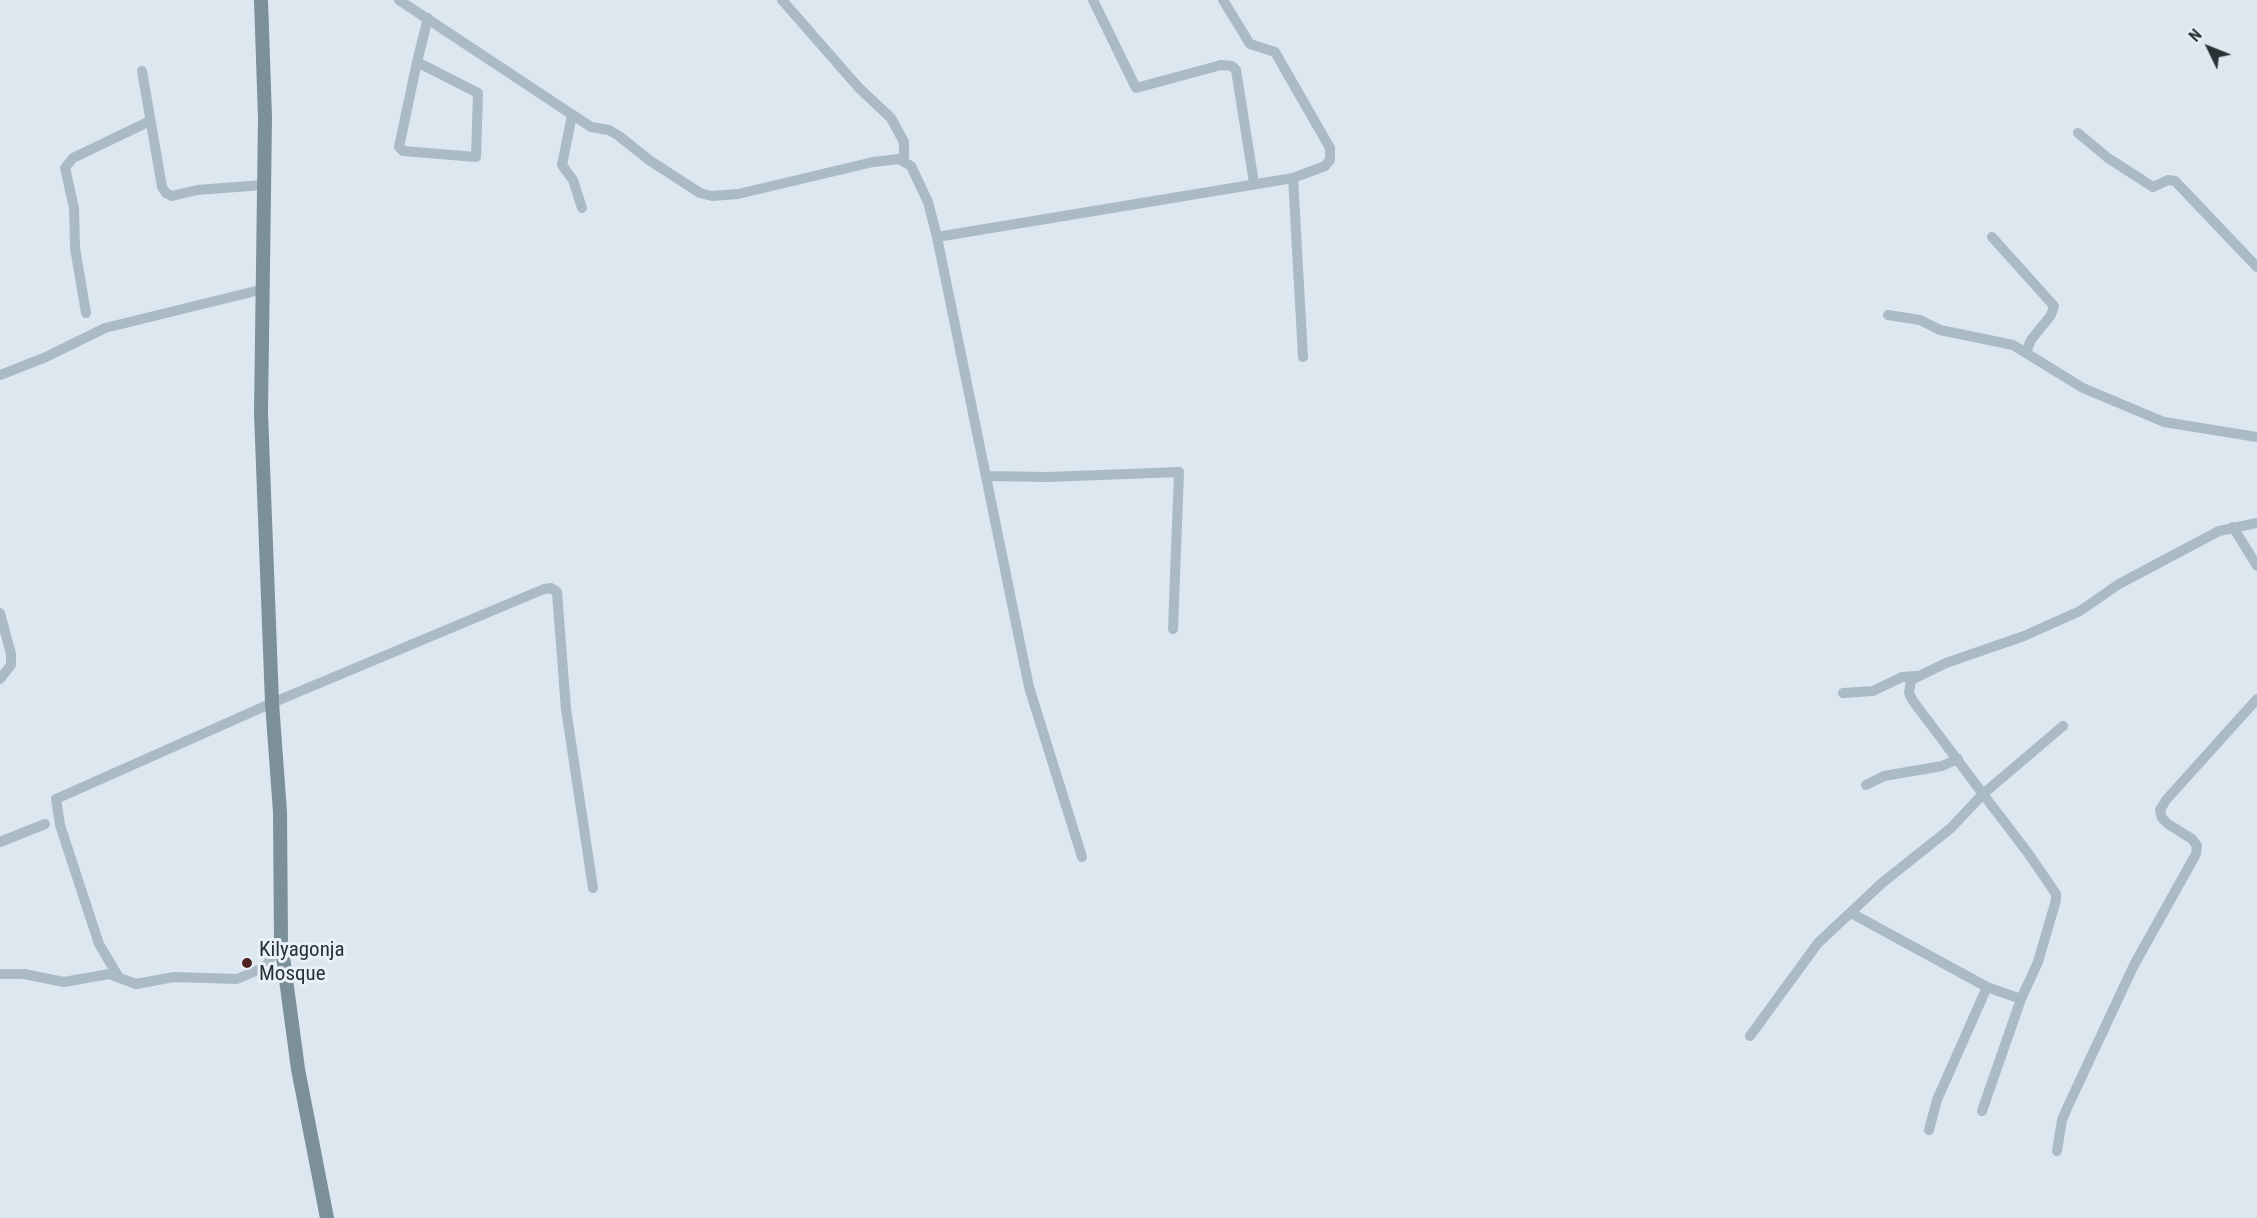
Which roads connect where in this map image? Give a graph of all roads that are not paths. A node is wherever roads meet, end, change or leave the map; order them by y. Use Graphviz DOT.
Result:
graph roads {
  1 [pos="261,0"];
  2 [pos="399,0"];
  3 [pos="782,0"];
  4 [pos="1093,0"];
  5 [pos="1223,0"];
  6 [pos="428,18"];
  7 [pos="417,62"];
  8 [pos="142,71"];
  9 [pos="572,115"];
  10 [pos="150,121"];
  11 [pos="2078,133"];
  12 [pos="904,161"];
  13 [pos="1293,178"];
  14 [pos="1254,183"];
  15 [pos="263,185"];
  16 [pos="582,208"];
  17 [pos="937,237"];
  18 [pos="1992,237"];
  19 [pos="2257,267"];
  20 [pos="264,289"];
  21 [pos="86,313"];
  22 [pos="1888,315"];
  23 [pos="2026,352"];
  24 [pos="1303,357"];
  25 [pos="0,375"];
  26 [pos="2257,437"];
  27 [pos="986,476"];
  28 [pos="2257,523"];
  29 [pos="2233,527"];
  30 [pos="2257,566"];
  31 [pos="0,613"];
  32 [pos="1173,629"];
  33 [pos="1916,676"];
  34 [pos="0,679"];
  35 [pos="1843,693"];
  36 [pos="2257,699"];
  37 [pos="272,703"];
  38 [pos="2063,726"];
  39 [pos="1958,759"];
  40 [pos="1866,785"];
  41 [pos="1983,794"];
  42 [pos="45,824"];
  43 [pos="0,842"];
  44 [pos="1082,857"];
  45 [pos="593,888"];
  46 [pos="1851,914"];
  47 [pos="281,942"];
  48 [pos="0,974"];
  49 [pos="118,976"];
  50 [pos="1987,987"];
  51 [pos="2021,999"];
  52 [pos="1750,1036"];
  53 [pos="1982,1111"];
  54 [pos="1929,1130"];
  55 [pos="2057,1151"];
  56 [pos="327,1218"];
  1 -- 15 [label="street"];
  2 -- 6 [label="street"];
  3 -- 12 [label="street"];
  4 -- 14 [label="street"];
  5 -- 13 [label="street"];
  6 -- 7 [label="street"];
  6 -- 9 [label="street"];
  7 -- 7 [label="street"];
  8 -- 10 [label="street"];
  9 -- 12 [label="street"];
  9 -- 16 [label="street"];
  10 -- 15 [label="street"];
  10 -- 21 [label="street"];
  11 -- 19 [label="street"];
  12 -- 17 [label="street"];
  13 -- 14 [label="street"];
  13 -- 24 [label="street"];
  14 -- 17 [label="street"];
  15 -- 20 [label="street"];
  17 -- 27 [label="street"];
  18 -- 23 [label="street"];
  20 -- 25 [label="street"];
  20 -- 37 [label="street"];
  22 -- 23 [label="street"];
  23 -- 26 [label="street"];
  27 -- 32 [label="street"];
  27 -- 44 [label="street"];
  28 -- 29 [label="street"];
  29 -- 30 [label="street"];
  29 -- 33 [label="street"];
  31 -- 34 [label="street"];
  33 -- 35 [label="street"];
  33 -- 39 [label="street"];
  36 -- 55 [label="street"];
  37 -- 45 [label="street"];
  37 -- 47 [label="street"];
  37 -- 49 [label="street"];
  38 -- 41 [label="street"];
  39 -- 40 [label="street"];
  39 -- 41 [label="street"];
  41 -- 46 [label="street"];
  41 -- 51 [label="street"];
  42 -- 43 [label="street"];
  46 -- 50 [label="street"];
  46 -- 52 [label="street"];
  47 -- 49 [label="street"];
  47 -- 56 [label="street"];
  48 -- 49 [label="street"];
  50 -- 51 [label="street"];
  50 -- 54 [label="street"];
  51 -- 53 [label="street"];
}
